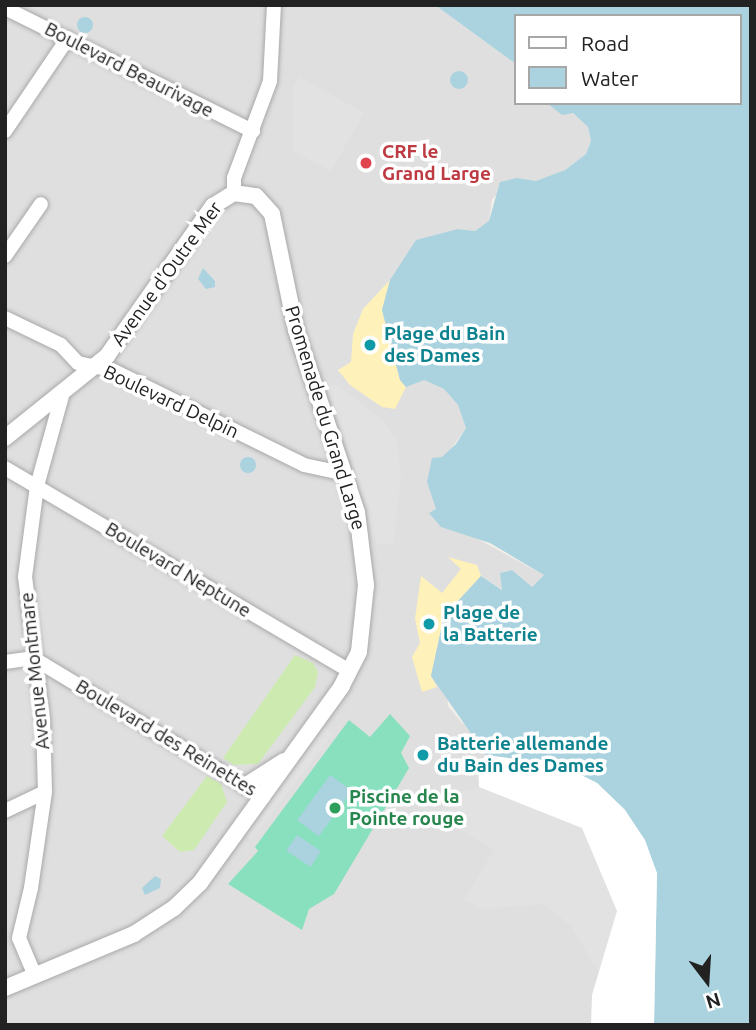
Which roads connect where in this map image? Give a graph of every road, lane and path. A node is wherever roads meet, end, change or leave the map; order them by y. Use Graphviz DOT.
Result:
graph roads {
  1 [pos="274,5"];
  2 [pos="5,8"];
  3 [pos="68,38"];
  4 [pos="5,131"];
  5 [pos="253,131"];
  6 [pos="234,193"];
  7 [pos="41,204"];
  8 [pos="5,257"];
  9 [pos="5,318"];
  10 [pos="96,367"];
  11 [pos="62,396"];
  12 [pos="5,438"];
  13 [pos="5,468"];
  14 [pos="343,472"];
  15 [pos="37,486"];
  16 [pos="33,658"];
  17 [pos="5,662"];
  18 [pos="350,671"];
  19 [pos="289,758"];
  20 [pos="245,786"];
  21 [pos="45,792"];
  22 [pos="263,797"];
  23 [pos="5,811"];
  24 [pos="34,976"];
  25 [pos="5,988"];
  1 -- 5 [label="street"];
  2 -- 3 [label="street, Boulevard Beaurivage"];
  3 -- 4 [label="street"];
  3 -- 5 [label="street, Boulevard Beaurivage"];
  5 -- 6 [label="street"];
  6 -- 10 [label="street, Avenue d'Outre Mer"];
  6 -- 14 [label="street, Promenade du Grand Large"];
  7 -- 8 [label="street"];
  9 -- 10 [label="street, Boulevard Delpin"];
  10 -- 11 [label="street, Avenue d'Outre Mer"];
  10 -- 14 [label="street, Boulevard Delpin"];
  11 -- 12 [label="street, Avenue d'Outre Mer"];
  11 -- 15 [label="street, Avenue Montmare"];
  13 -- 15 [label="street, Boulevard Neptune"];
  14 -- 18 [label="street, Promenade du Grand Large"];
  15 -- 16 [label="street, Avenue Montmare"];
  15 -- 18 [label="street, Boulevard Neptune"];
  16 -- 17 [label="street"];
  16 -- 20 [label="street, Boulevard des Reinettes"];
  16 -- 21 [label="street, Avenue Montmare"];
  18 -- 19 [label="street, Promenade du Grand Large"];
  19 -- 20 [label="street, Promenade du Grand Large"];
  19 -- 22 [label="street, Promenade du Grand Large"];
  20 -- 22 [label="street, Boulevard des Reinettes"];
  21 -- 23 [label="street"];
  21 -- 24 [label="street, Avenue Montmare"];
  22 -- 24 [label="street, Promenade du Grand Large"];
  24 -- 25 [label="street, Promenade du Grand Large"];
}
